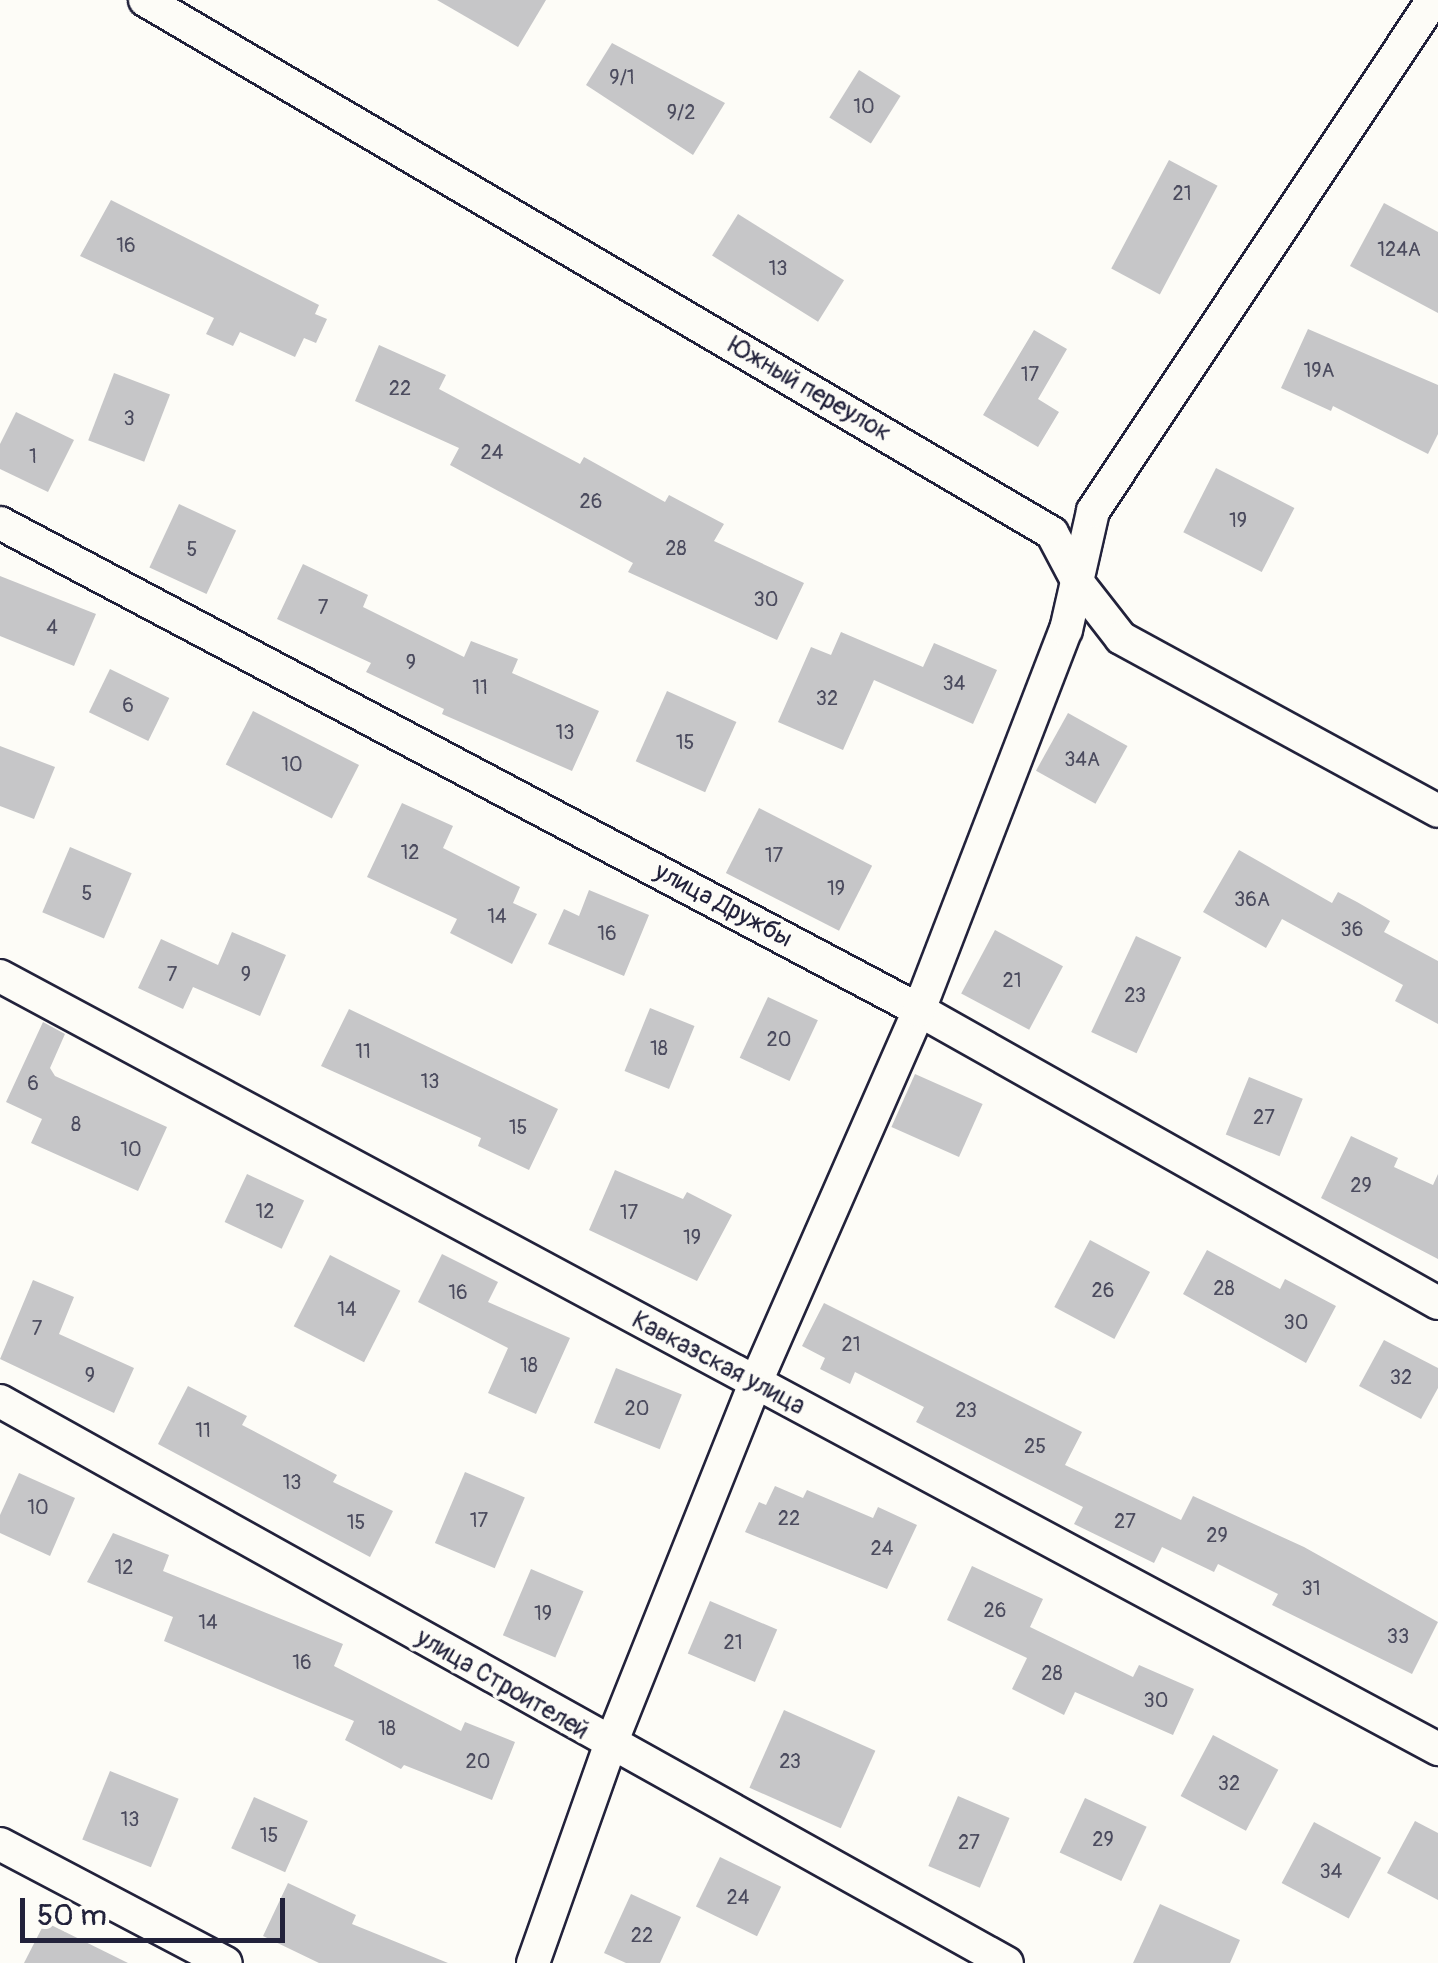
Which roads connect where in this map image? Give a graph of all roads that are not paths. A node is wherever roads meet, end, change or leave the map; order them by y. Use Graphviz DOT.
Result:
graph roads {
  1 [pos="145,0"];
  2 [pos="1432,0"];
  3 [pos="0,523"];
  4 [pos="1079,584"];
  5 [pos="1438,811"];
  6 [pos="0,976"];
  7 [pos="919,1010"];
  8 [pos="1438,1303"];
  9 [pos="755,1384"];
  10 [pos="0,1400"];
  11 [pos="610,1746"];
  12 [pos="1438,1749"];
  13 [pos="0,1844"];
  14 [pos="226,1963"];
  15 [pos="533,1963"];
  16 [pos="1007,1963"];
  1 -- 4 [label="street, Южный переулок"];
  2 -- 4 [label="street"];
  3 -- 7 [label="street, улица Дружбы"];
  4 -- 5 [label="street, Южный переулок"];
  4 -- 7 [label="street"];
  6 -- 9 [label="street, Кавказская улица"];
  7 -- 8 [label="street, улица Дружбы"];
  7 -- 9 [label="street"];
  9 -- 11 [label="street"];
  9 -- 12 [label="street, Кавказская улица"];
  10 -- 11 [label="street, улица Строителей"];
  11 -- 15 [label="street"];
  11 -- 16 [label="street, улица Строителей"];
  13 -- 14 [label="street"];
}
